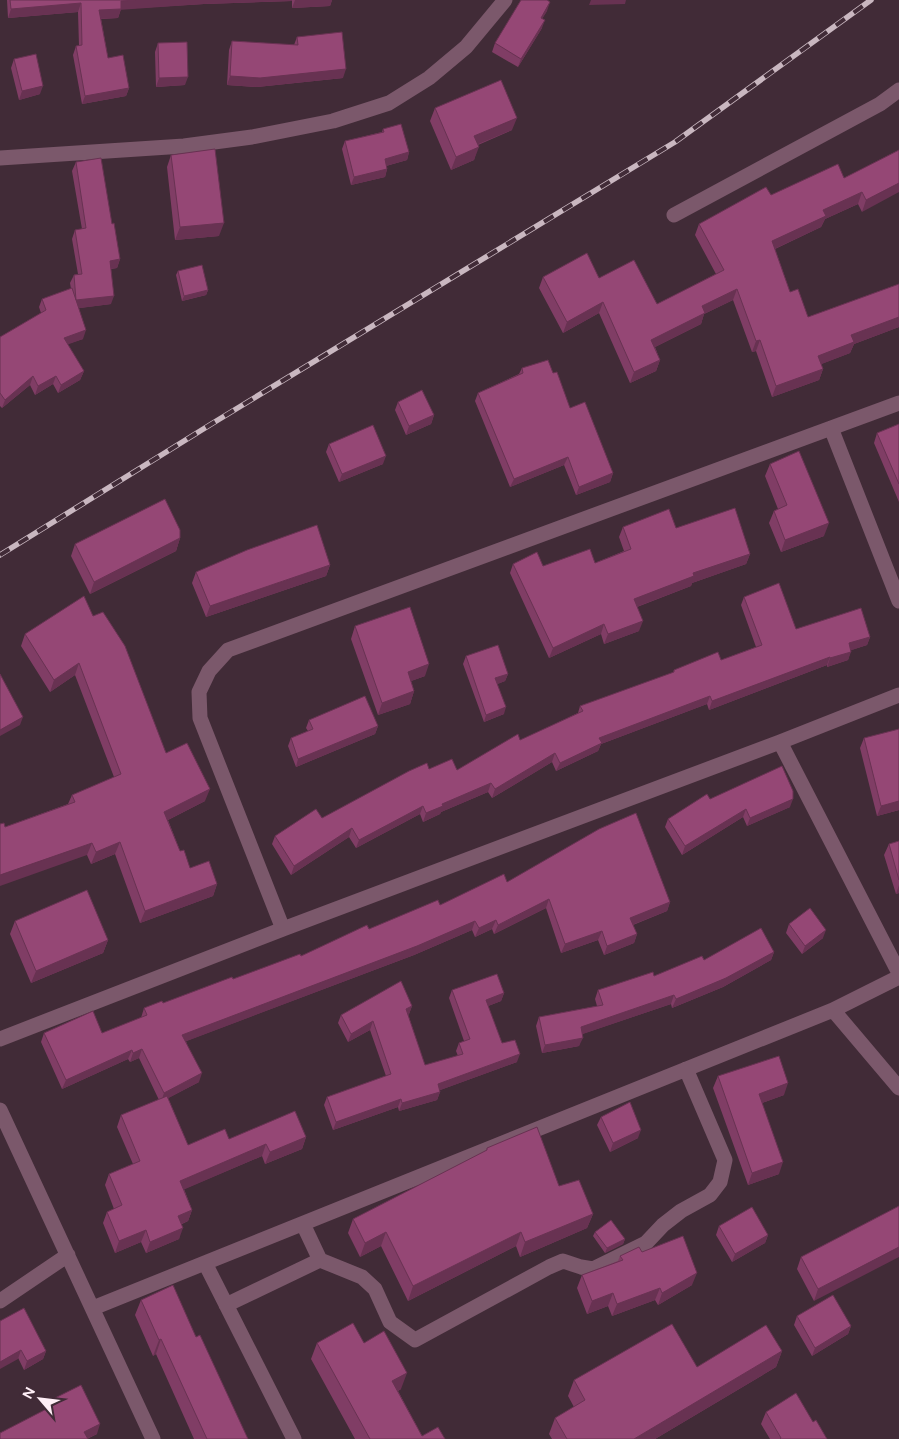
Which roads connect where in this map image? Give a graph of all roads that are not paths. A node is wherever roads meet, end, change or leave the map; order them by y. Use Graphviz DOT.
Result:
graph roads {
  1 [pos="505,0"];
  2 [pos="899,90"];
  3 [pos="0,158"];
  4 [pos="674,216"];
  5 [pos="899,403"];
  6 [pos="832,428"];
  7 [pos="899,601"];
  8 [pos="899,695"];
  9 [pos="780,742"];
  10 [pos="283,929"];
  11 [pos="899,972"];
  12 [pos="899,977"];
  13 [pos="833,1010"];
  14 [pos="0,1039"];
  15 [pos="686,1069"];
  16 [pos="899,1088"];
  17 [pos="0,1110"];
  18 [pos="303,1224"];
  19 [pos="68,1255"];
  20 [pos="320,1260"];
  21 [pos="205,1263"];
  22 [pos="0,1301"];
  23 [pos="226,1305"];
  24 [pos="93,1308"];
  25 [pos="153,1439"];
  26 [pos="294,1439"];
  1 -- 3 [label="street"];
  2 -- 4 [label="street"];
  5 -- 6 [label="street"];
  6 -- 7 [label="street"];
  6 -- 10 [label="street"];
  8 -- 9 [label="street"];
  9 -- 10 [label="street"];
  9 -- 11 [label="street"];
  10 -- 14 [label="street"];
  12 -- 13 [label="street"];
  13 -- 15 [label="street"];
  13 -- 16 [label="street"];
  15 -- 18 [label="street"];
  15 -- 20 [label="street"];
  17 -- 19 [label="street"];
  18 -- 20 [label="street"];
  18 -- 21 [label="street"];
  19 -- 22 [label="street"];
  19 -- 24 [label="street"];
  20 -- 23 [label="street"];
  21 -- 23 [label="street"];
  21 -- 24 [label="street"];
  23 -- 26 [label="street"];
  24 -- 25 [label="street"];
}
